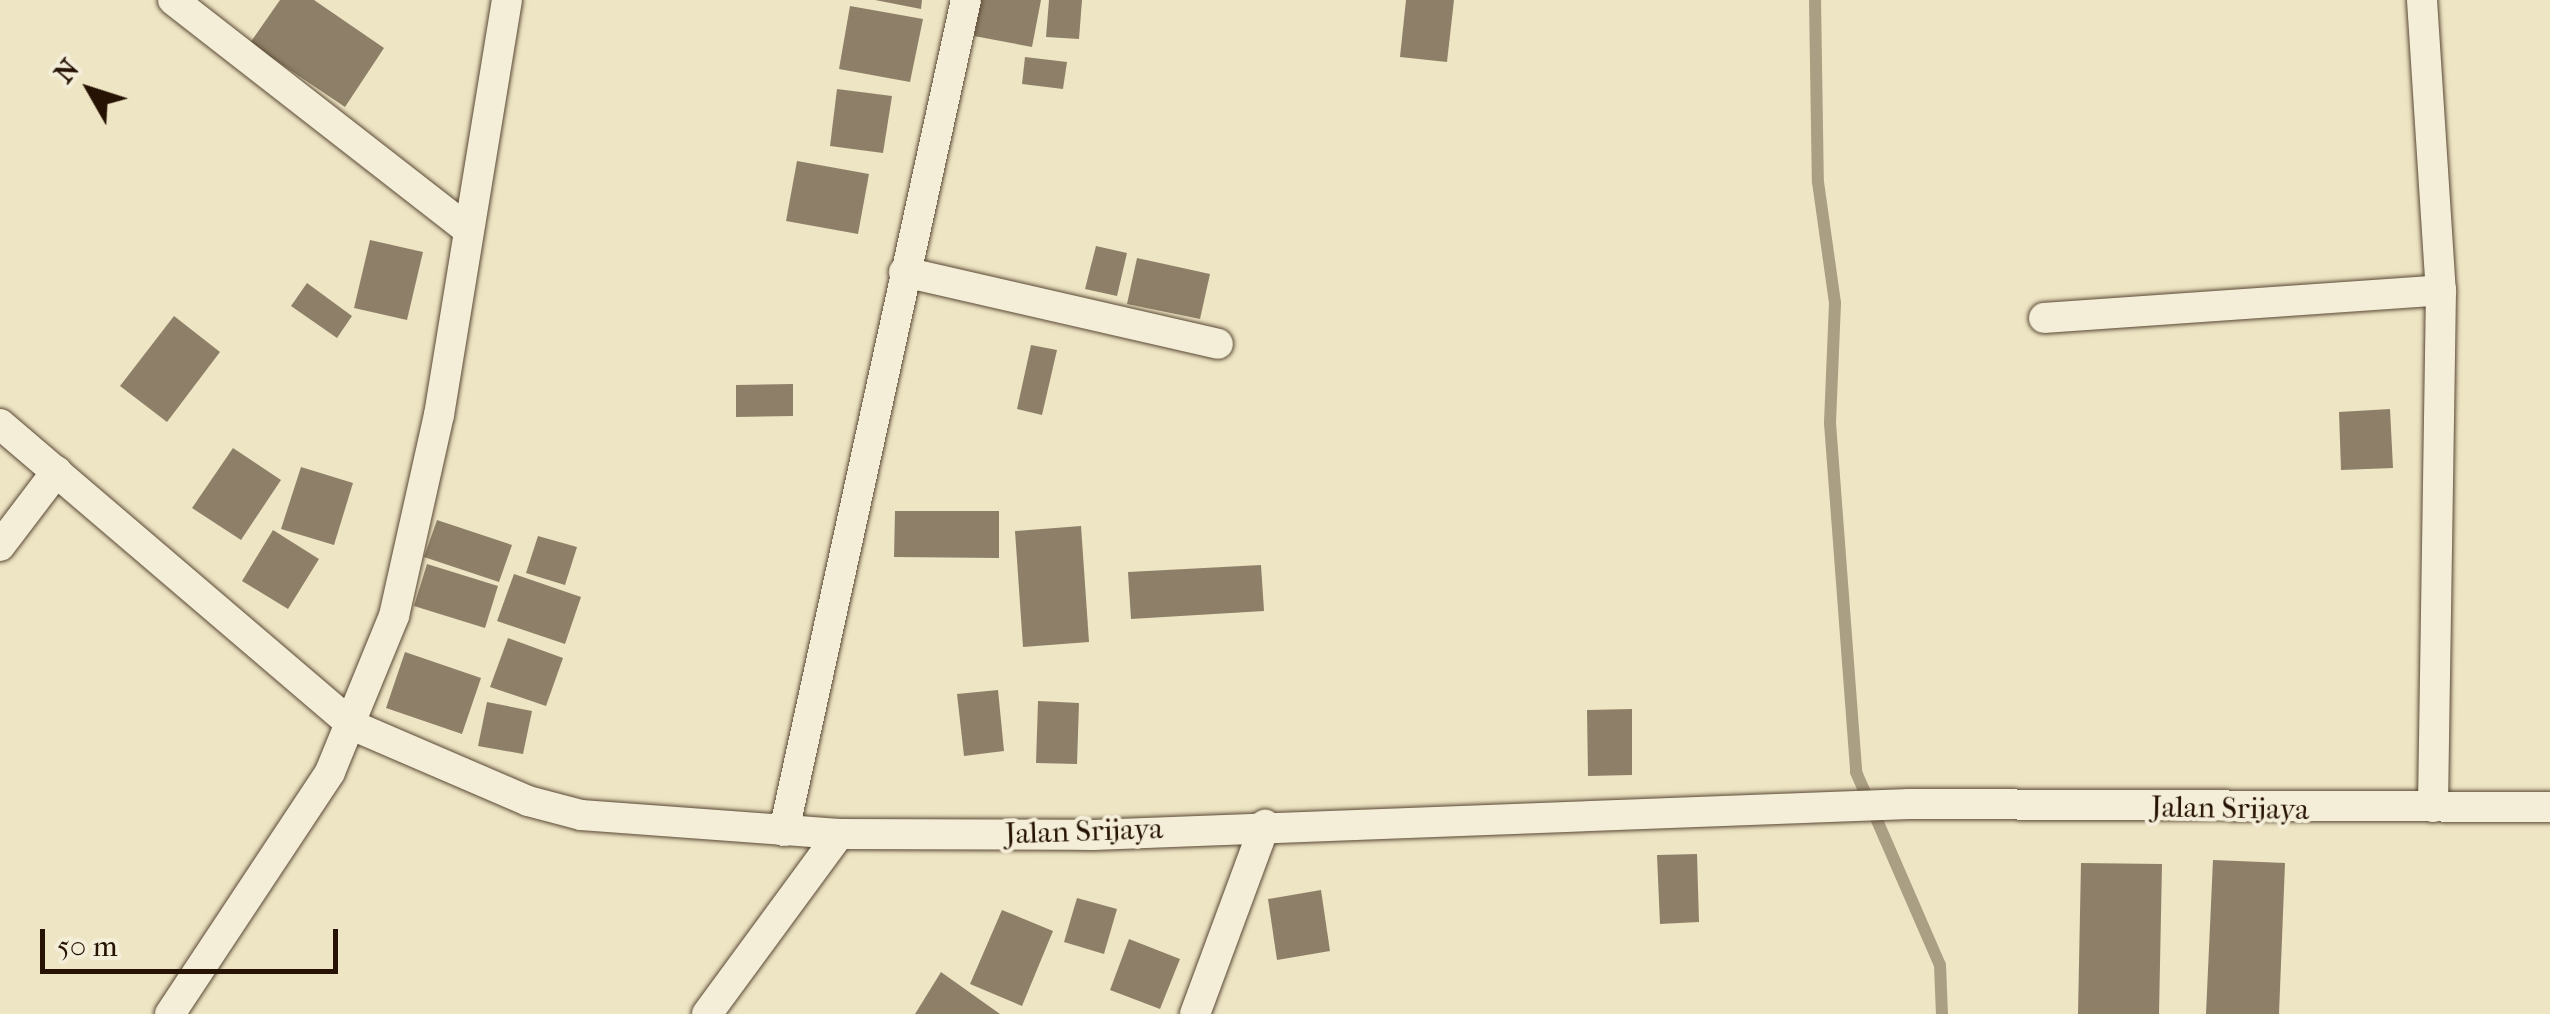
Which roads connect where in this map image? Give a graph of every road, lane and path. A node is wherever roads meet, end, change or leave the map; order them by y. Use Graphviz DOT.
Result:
graph roads {
  1 [pos="174,0"];
  2 [pos="506,0"];
  3 [pos="966,0"];
  4 [pos="2422,0"];
  5 [pos="466,228"];
  6 [pos="904,272"];
  7 [pos="2441,290"];
  8 [pos="2044,318"];
  9 [pos="1218,344"];
  10 [pos="0,424"];
  11 [pos="57,471"];
  12 [pos="0,546"];
  13 [pos="354,726"];
  14 [pos="2550,807"];
  15 [pos="2433,808"];
  16 [pos="1265,824"];
  17 [pos="784,831"];
  18 [pos="839,834"];
  19 [pos="170,1014"];
  20 [pos="706,1014"];
  21 [pos="1195,1014"];
  1 -- 5 [label="street"];
  2 -- 5 [label="street"];
  3 -- 6 [label="street"];
  4 -- 7 [label="street"];
  5 -- 13 [label="street"];
  6 -- 9 [label="street"];
  6 -- 17 [label="street"];
  7 -- 8 [label="street"];
  7 -- 15 [label="street"];
  10 -- 11 [label="street, Jalan Srijaya"];
  11 -- 12 [label="street"];
  11 -- 13 [label="street, Jalan Srijaya"];
  13 -- 17 [label="street, Jalan Srijaya"];
  13 -- 19 [label="street"];
  14 -- 15 [label="street, Jalan Srijaya"];
  15 -- 16 [label="street, Jalan Srijaya"];
  16 -- 18 [label="street, Jalan Srijaya"];
  16 -- 21 [label="street"];
  17 -- 18 [label="street, Jalan Srijaya"];
  18 -- 20 [label="street"];
}
